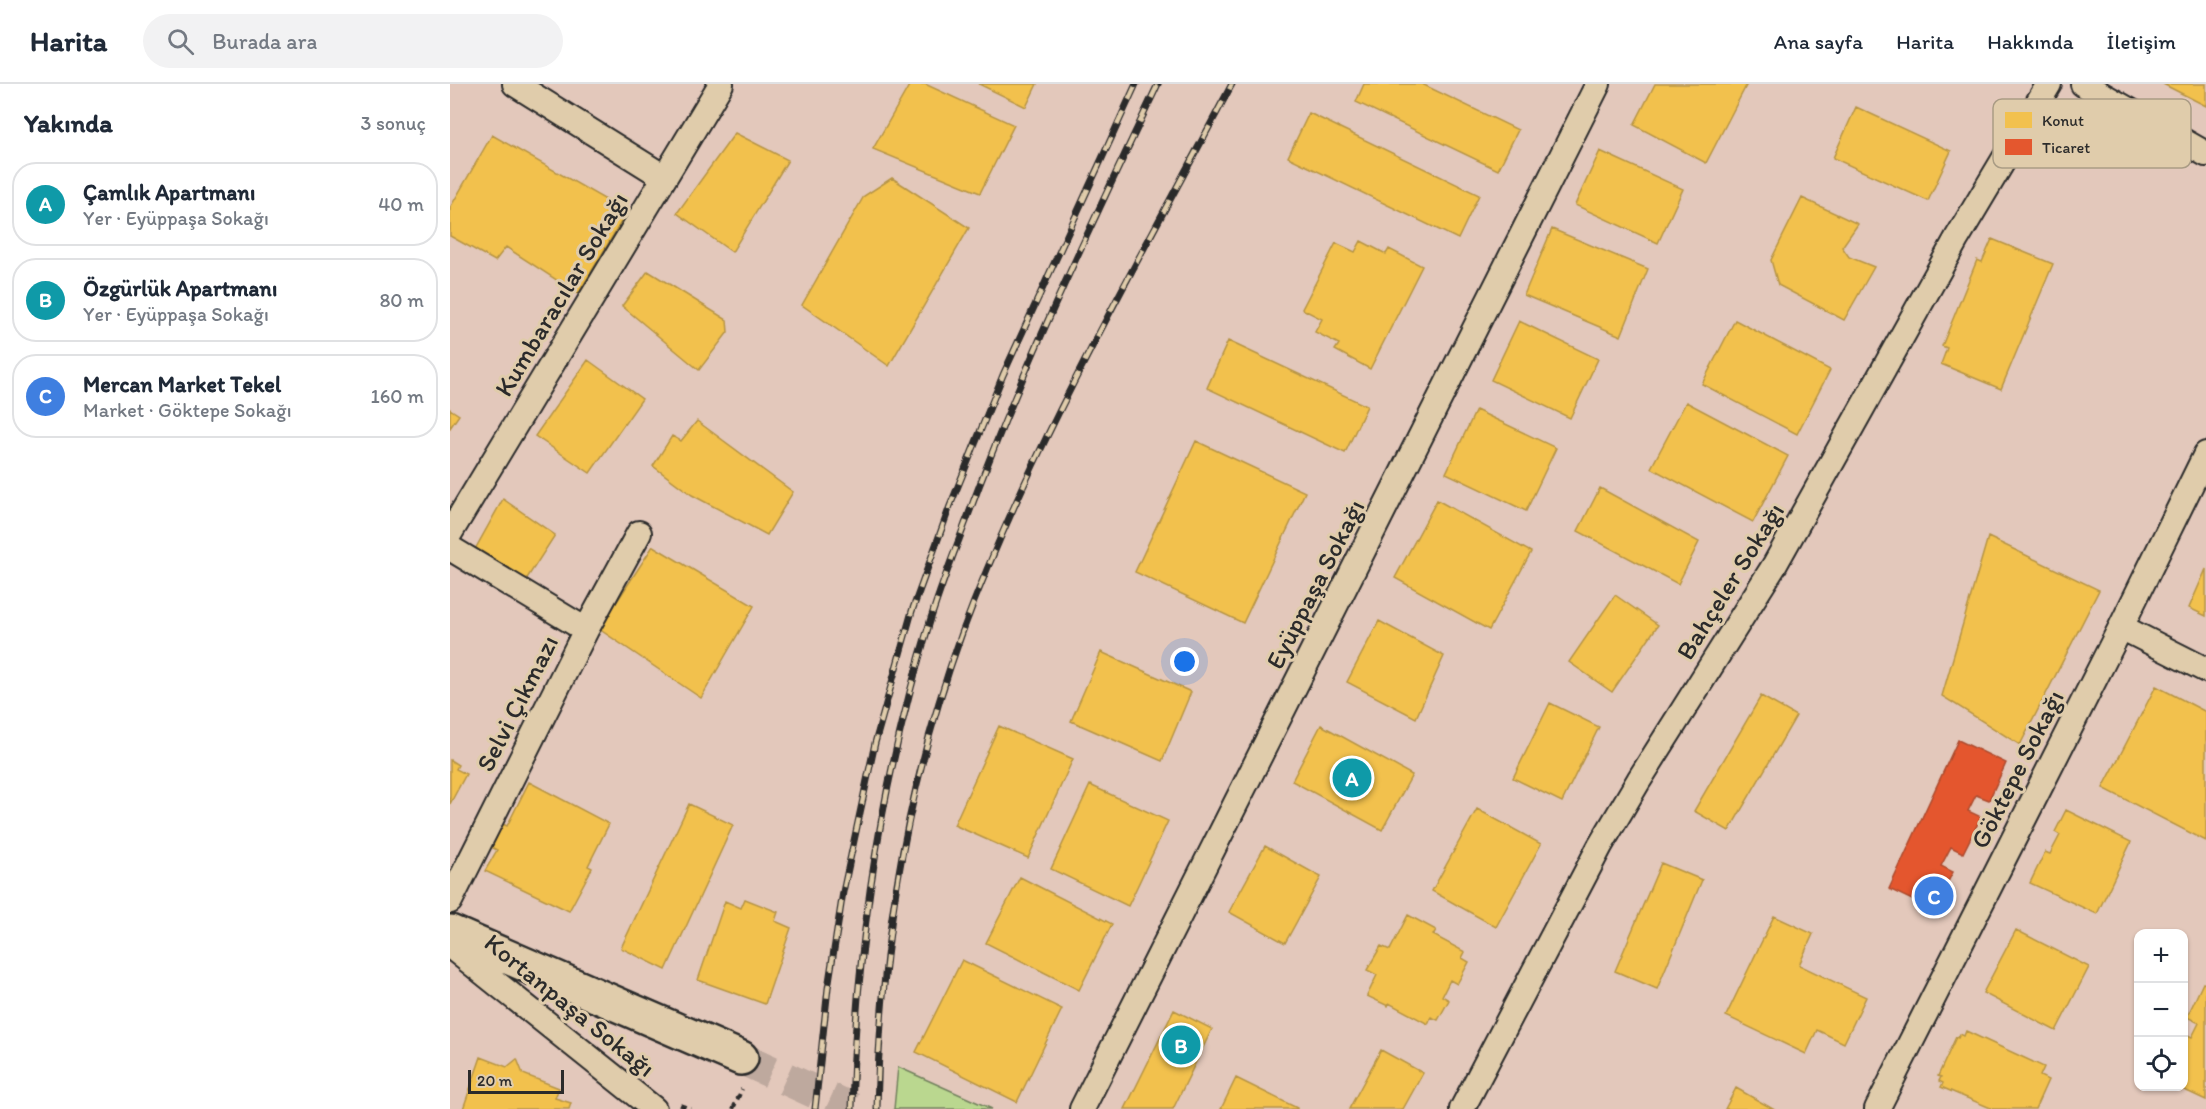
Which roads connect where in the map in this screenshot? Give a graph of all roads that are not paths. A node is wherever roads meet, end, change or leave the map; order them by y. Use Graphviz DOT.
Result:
graph roads {
  1 [pos="515,84"];
  2 [pos="721,84"];
  3 [pos="1598,84"];
  4 [pos="2049,84"];
  5 [pos="2083,84"];
  6 [pos="2040,99"];
  7 [pos="2109,99"];
  8 [pos="2191,145"];
  9 [pos="2206,154"];
  10 [pos="1999,168"];
  11 [pos="664,177"];
  12 [pos="2206,454"];
  13 [pos="450,533"];
  14 [pos="639,533"];
  15 [pos="450,548"];
  16 [pos="2121,627"];
  17 [pos="586,630"];
  18 [pos="2206,670"];
  19 [pos="450,901"];
  20 [pos="450,932"];
  21 [pos="450,946"];
  22 [pos="741,1058"];
  23 [pos="654,1109"];
  24 [pos="1082,1109"];
  25 [pos="1462,1109"];
  26 [pos="1877,1109"];
  1 -- 11 [label="street"];
  2 -- 11 [label="street, Kumbaracılar Sokağı"];
  3 -- 24 [label="street, Eyüppaşa Sokağı"];
  4 -- 6 [label="street, Bahçeler Sokağı"];
  5 -- 7 [label="street"];
  8 -- 9 [label="street"];
  10 -- 25 [label="street, Bahçeler Sokağı"];
  11 -- 13 [label="street, Kumbaracılar Sokağı"];
  12 -- 16 [label="street, Göktepe Sokağı"];
  14 -- 17 [label="street, Selvi Çıkmazı"];
  15 -- 17 [label="street"];
  16 -- 18 [label="street"];
  16 -- 26 [label="street, Göktepe Sokağı"];
  17 -- 19 [label="street, Selvi Çıkmazı"];
  20 -- 22 [label="main road"];
  21 -- 23 [label="street, Kortanpaşa Sokağı"];
}
